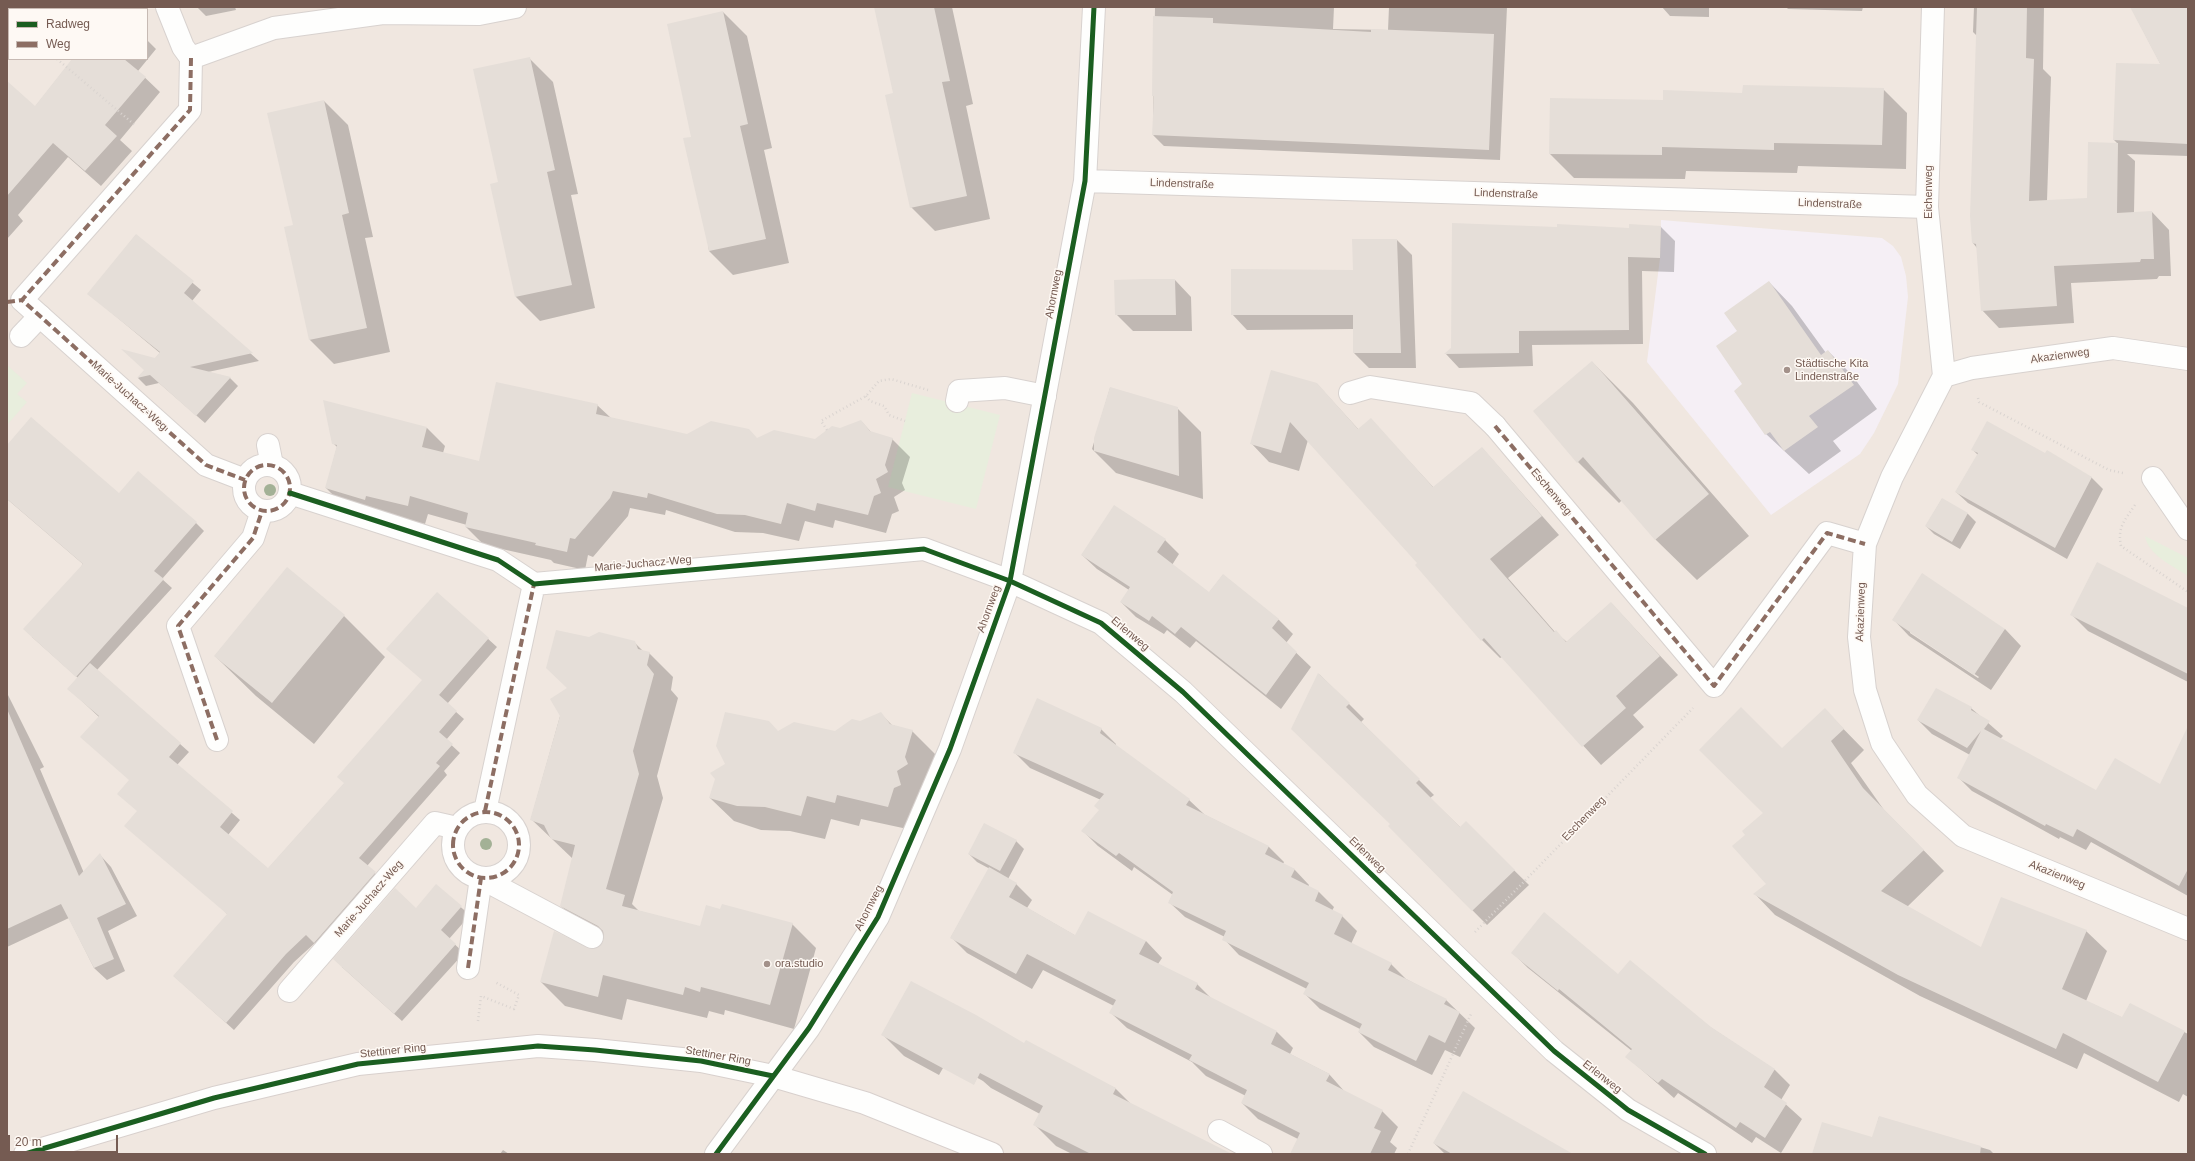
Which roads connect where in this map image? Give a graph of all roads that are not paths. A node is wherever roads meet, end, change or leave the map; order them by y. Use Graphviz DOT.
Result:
graph roads {
  1 [pos="167,7"];
  2 [pos="515,7"];
  3 [pos="1094,7"];
  4 [pos="1933,7"];
  5 [pos="191,58"];
  6 [pos="1085,181"];
  7 [pos="1927,207"];
  8 [pos="14,301"];
  9 [pos="40,316"];
  10 [pos="21,336"];
  11 [pos="2188,359"];
  12 [pos="1944,376"];
  13 [pos="1350,393"];
  14 [pos="958,396"];
  15 [pos="1045,396"];
  16 [pos="2153,478"];
  17 [pos="245,480"];
  18 [pos="290,492"];
  19 [pos="262,511"];
  20 [pos="2188,529"];
  21 [pos="1865,544"];
  22 [pos="1010,581"];
  23 [pos="534,584"];
  24 [pos="218,740"];
  25 [pos="484,811"];
  26 [pos="457,828"];
  27 [pos="481,878"];
  28 [pos="2188,929"];
  29 [pos="592,937"];
  30 [pos="468,968"];
  31 [pos="289,991"];
  32 [pos="773,1076"];
  33 [pos="1219,1131"];
  34 [pos="25,1154"];
  35 [pos="716,1154"];
  36 [pos="992,1154"];
  37 [pos="1262,1154"];
  38 [pos="1705,1154"];
  1 -- 5 [label="street"];
  2 -- 5 [label="street"];
  3 -- 6 [label="street, Ahornweg"];
  4 -- 7 [label="street, Eichenweg"];
  5 -- 8 [label="street, Marie-Juchacz-Weg"];
  6 -- 7 [label="street, Lindenstraße"];
  6 -- 15 [label="street, Ahornweg"];
  7 -- 12 [label="street, Eichenweg"];
  8 -- 9 [label="street, Marie-Juchacz-Weg"];
  9 -- 10 [label="street"];
  9 -- 17 [label="street, Marie-Juchacz-Weg"];
  11 -- 12 [label="street, Akazienweg"];
  12 -- 21 [label="street, Akazienweg"];
  13 -- 21 [label="street, Eschenweg"];
  14 -- 15 [label="street"];
  15 -- 22 [label="street, Ahornweg"];
  16 -- 20 [label="street"];
  17 -- 18 [label="street"];
  17 -- 19 [label="street"];
  18 -- 19 [label="street"];
  18 -- 23 [label="street"];
  19 -- 24 [label="street"];
  21 -- 28 [label="street, Akazienweg"];
  22 -- 23 [label="street, Marie-Juchacz-Weg"];
  22 -- 32 [label="street, Ahornweg"];
  22 -- 38 [label="street, Erlenweg"];
  23 -- 25 [label="street"];
  25 -- 26 [label="street"];
  25 -- 27 [label="street"];
  26 -- 27 [label="street"];
  26 -- 31 [label="street, Marie-Juchacz-Weg"];
  27 -- 29 [label="street"];
  27 -- 30 [label="street"];
  32 -- 34 [label="street, Stettiner Ring"];
  32 -- 35 [label="street, Ahornweg"];
  32 -- 36 [label="street, Stettiner Ring"];
  33 -- 37 [label="street"];
}
